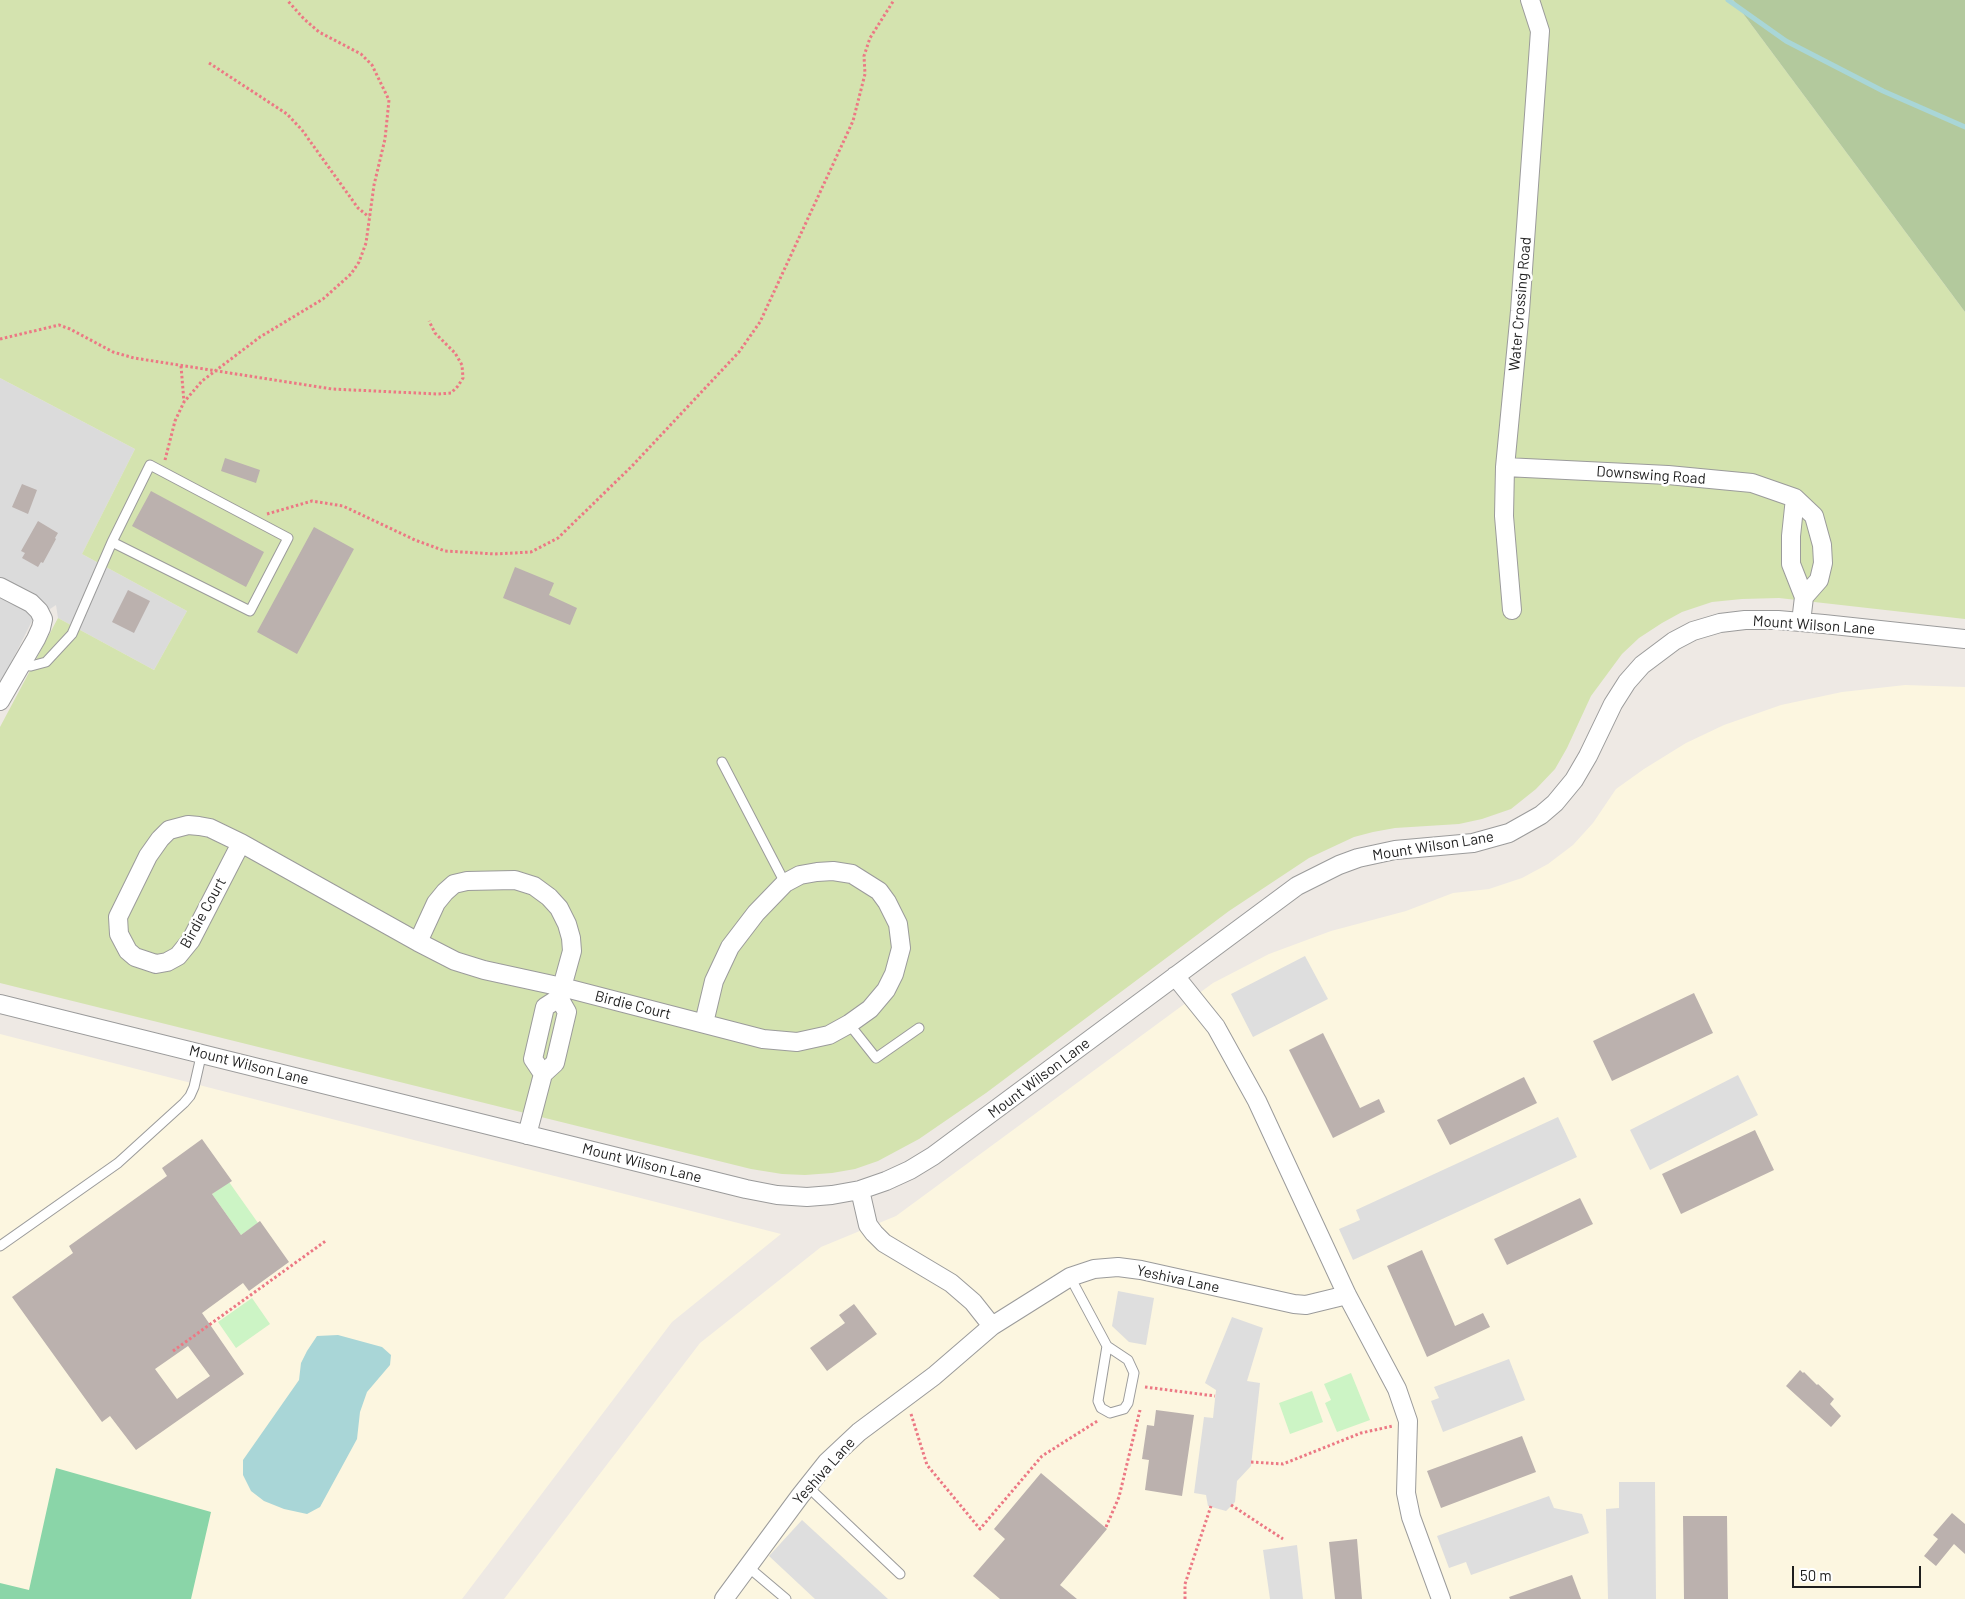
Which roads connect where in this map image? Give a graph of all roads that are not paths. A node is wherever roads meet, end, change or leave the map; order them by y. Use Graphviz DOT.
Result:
graph roads {
  1 [pos="1530,0"];
  2 [pos="1505,467"];
  3 [pos="1795,498"];
  4 [pos="112,542"];
  5 [pos="0,587"];
  6 [pos="1804,597"];
  7 [pos="1512,610"];
  8 [pos="1802,622"];
  9 [pos="1965,640"];
  10 [pos="20,665"];
  11 [pos="0,701"];
  12 [pos="722,762"];
  13 [pos="241,843"];
  14 [pos="786,882"];
  15 [pos="418,942"];
  16 [pos="1175,976"];
  17 [pos="560,993"];
  18 [pos="0,1004"];
  19 [pos="704,1023"];
  20 [pos="850,1024"];
  21 [pos="919,1028"];
  22 [pos="202,1052"];
  23 [pos="527,1135"];
  24 [pos="860,1190"];
  25 [pos="0,1246"];
  26 [pos="1070,1277"];
  27 [pos="1347,1294"];
  28 [pos="992,1326"];
  29 [pos="1107,1346"];
  30 [pos="807,1486"];
  31 [pos="747,1566"];
  32 [pos="900,1574"];
  33 [pos="724,1599"];
  34 [pos="786,1599"];
  35 [pos="1441,1599"];
  1 -- 2 [label="street, Water Crossing Road"];
  2 -- 3 [label="street, Downswing Road"];
  2 -- 7 [label="street, Water Crossing Road"];
  3 -- 6 [label="street"];
  3 -- 6 [label="street, Downswing Road"];
  4 -- 4 [label="lane"];
  4 -- 10 [label="lane"];
  5 -- 10 [label="street"];
  6 -- 8 [label="street"];
  8 -- 9 [label="street, Mount Wilson Lane"];
  8 -- 16 [label="street, Mount Wilson Lane"];
  10 -- 11 [label="street"];
  12 -- 14 [label="lane"];
  13 -- 13 [label="street, Birdie Court"];
  13 -- 15 [label="street, Birdie Court"];
  14 -- 19 [label="street, Birdie Court"];
  14 -- 20 [label="street, Birdie Court"];
  15 -- 17 [label="street, Birdie Court"];
  15 -- 17 [label="street"];
  16 -- 24 [label="street, Mount Wilson Lane"];
  16 -- 27 [label="street"];
  17 -- 19 [label="street, Birdie Court"];
  17 -- 23 [label="street"];
  18 -- 22 [label="street, Mount Wilson Lane"];
  19 -- 20 [label="street, Birdie Court"];
  20 -- 21 [label="lane"];
  22 -- 23 [label="street, Mount Wilson Lane"];
  22 -- 25 [label="lane"];
  23 -- 24 [label="street, Mount Wilson Lane"];
  24 -- 28 [label="street"];
  26 -- 27 [label="street, Yeshiva Lane"];
  26 -- 28 [label="street, Yeshiva Lane"];
  26 -- 29 [label="lane"];
  27 -- 35 [label="street"];
  28 -- 30 [label="street, Yeshiva Lane"];
  29 -- 29 [label="lane"];
  30 -- 31 [label="street, Yeshiva Lane"];
  30 -- 32 [label="lane"];
  31 -- 33 [label="street, Yeshiva Lane"];
  31 -- 34 [label="lane"];
}
